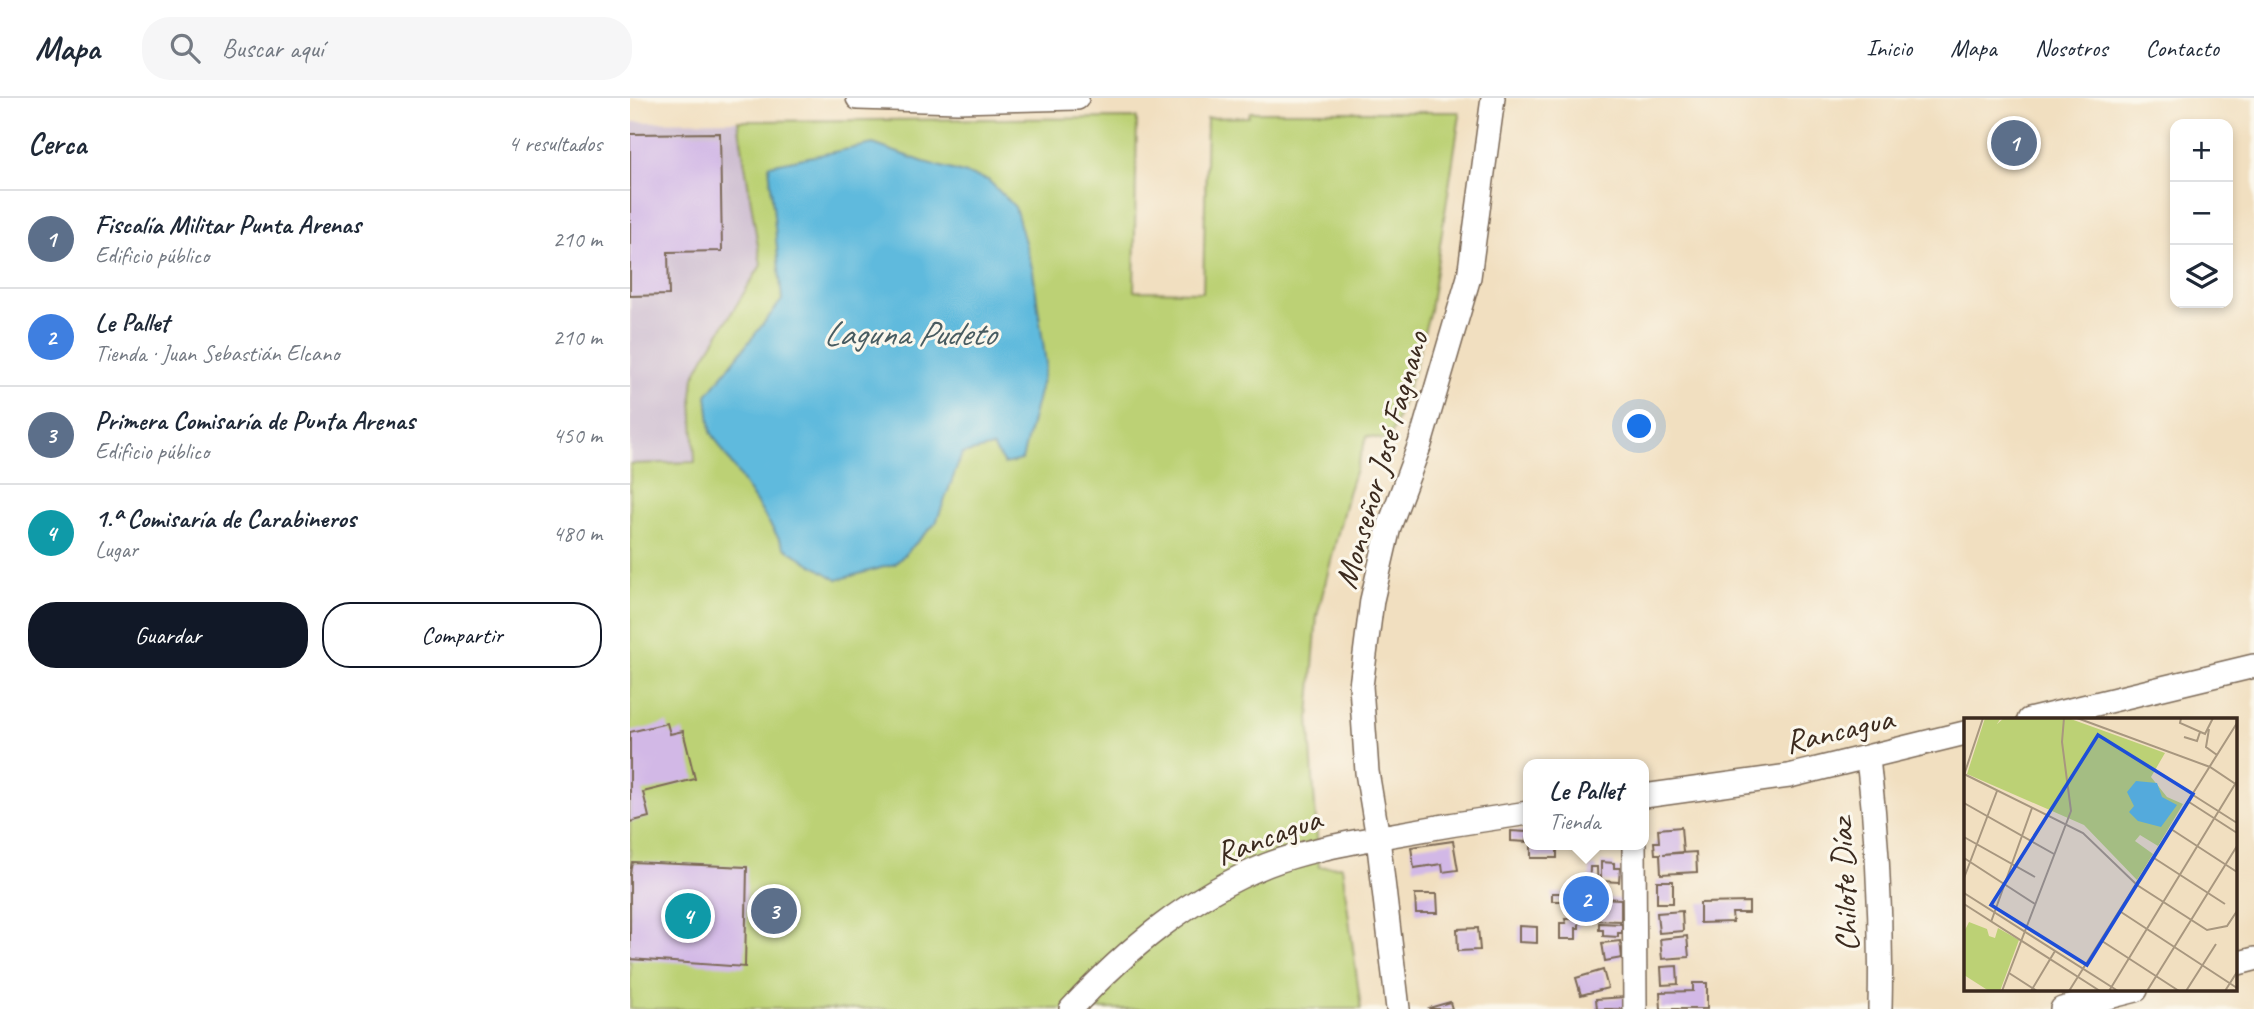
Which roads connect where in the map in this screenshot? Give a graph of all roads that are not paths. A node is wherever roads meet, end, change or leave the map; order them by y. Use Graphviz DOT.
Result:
graph roads {
  1 [pos="859,98"];
  2 [pos="1077,98"];
  3 [pos="1493,98"];
  4 [pos="958,99"];
  5 [pos="2254,666"];
  6 [pos="2058,717"];
  7 [pos="1964,733"];
  8 [pos="1868,758"];
  9 [pos="1649,795"];
  10 [pos="1523,814"];
  11 [pos="1378,838"];
  12 [pos="1634,850"];
  13 [pos="2254,959"];
  14 [pos="2236,964"];
  15 [pos="2128,992"];
  16 [pos="1071,1009"];
  17 [pos="1398,1009"];
  18 [pos="1635,1009"];
  19 [pos="1880,1009"];
  20 [pos="2062,1009"];
  1 -- 4 [label="street"];
  2 -- 4 [label="street"];
  3 -- 11 [label="street, Monseñor José Fagnano"];
  5 -- 6 [label="street"];
  7 -- 8 [label="street, Rancagua"];
  8 -- 9 [label="street, Rancagua"];
  8 -- 19 [label="street, Chilote Díaz"];
  10 -- 11 [label="street, Rancagua"];
  11 -- 16 [label="street, Rancagua"];
  11 -- 17 [label="street, Monseñor José Fagnano"];
  12 -- 18 [label="street"];
  13 -- 14 [label="street"];
  15 -- 20 [label="street"];
}
